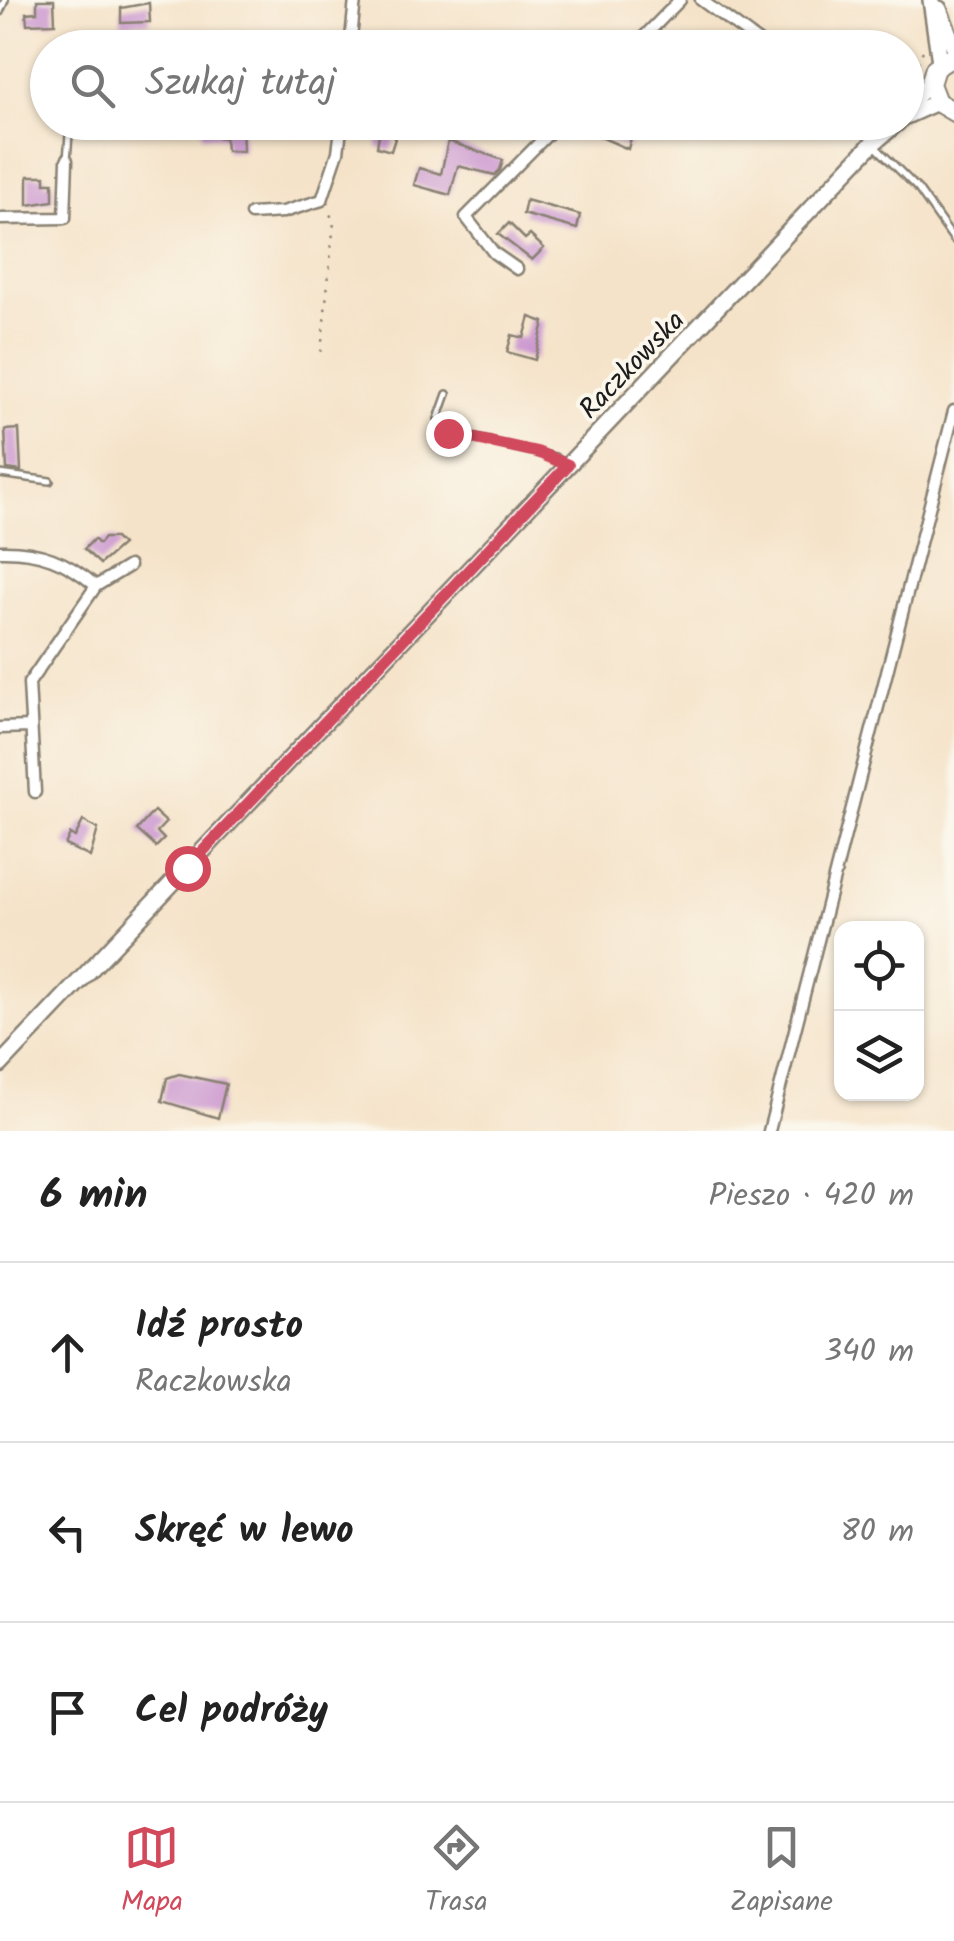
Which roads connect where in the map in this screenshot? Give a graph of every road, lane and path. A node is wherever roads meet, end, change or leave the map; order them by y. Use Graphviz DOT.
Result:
graph roads {
  1 [pos="5,0"];
  2 [pos="355,0"];
  3 [pos="680,0"];
  4 [pos="702,0"];
  5 [pos="934,0"];
  6 [pos="0,12"];
  7 [pos="352,30"];
  8 [pos="651,30"];
  9 [pos="742,30"];
  10 [pos="936,39"];
  11 [pos="924,47"];
  12 [pos="954,47"];
  13 [pos="947,59"];
  14 [pos="930,84"];
  15 [pos="924,88"];
  16 [pos="946,107"];
  17 [pos="69,140"];
  18 [pos="340,140"];
  19 [pos="542,140"];
  20 [pos="877,140"];
  21 [pos="891,140"];
  22 [pos="67,160"];
  23 [pos="322,200"];
  24 [pos="251,214"];
  25 [pos="0,219"];
  26 [pos="954,240"];
  27 [pos="517,269"];
  28 [pos="321,352"];
  29 [pos="447,394"];
  30 [pos="954,411"];
  31 [pos="568,465"];
  32 [pos="0,474"];
  33 [pos="50,481"];
  34 [pos="0,551"];
  35 [pos="129,566"];
  36 [pos="96,586"];
  37 [pos="31,727"];
  38 [pos="0,728"];
  39 [pos="36,792"];
  40 [pos="0,1066"];
  41 [pos="769,1131"];
  1 -- 6 [label="lane"];
  2 -- 7 [label="street"];
  3 -- 8 [label="street"];
  4 -- 9 [label="street"];
  5 -- 10 [label="street"];
  5 -- 12 [label="street"];
  10 -- 11 [label="path"];
  10 -- 13 [label="street"];
  13 -- 14 [label="main road"];
  14 -- 15 [label="street"];
  14 -- 16 [label="main road"];
  17 -- 22 [label="lane"];
  18 -- 23 [label="street"];
  19 -- 27 [label="street"];
  20 -- 31 [label="street, Raczkowska"];
  21 -- 26 [label="lane"];
  22 -- 25 [label="street"];
  23 -- 24 [label="street"];
  23 -- 28 [label="path"];
  29 -- 31 [label="lane"];
  30 -- 41 [label="street"];
  31 -- 40 [label="street, Raczkowska"];
  32 -- 33 [label="lane"];
  34 -- 36 [label="street"];
  35 -- 36 [label="street"];
  36 -- 37 [label="street"];
  37 -- 38 [label="street"];
  37 -- 39 [label="street"];
}
